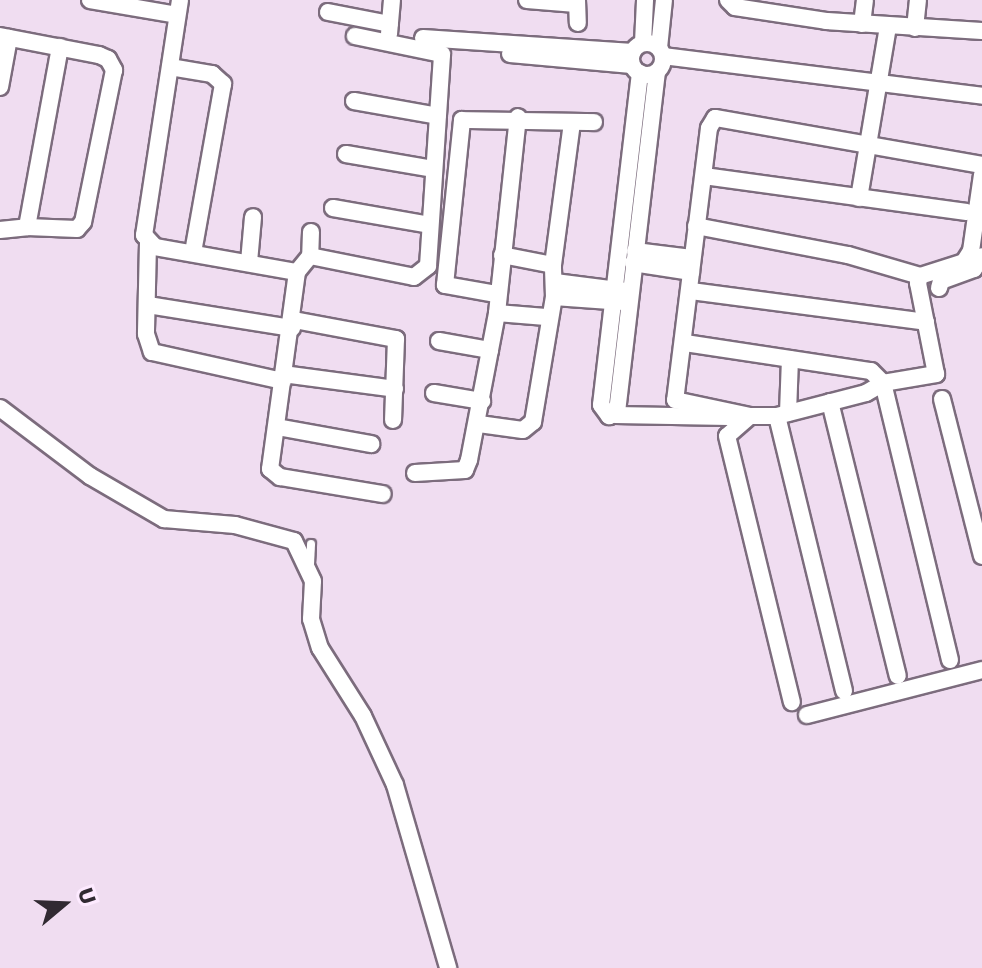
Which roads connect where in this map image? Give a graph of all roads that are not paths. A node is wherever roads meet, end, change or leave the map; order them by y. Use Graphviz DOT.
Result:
graph roads {
  1 [pos="90,0"];
  2 [pos="392,0"];
  3 [pos="527,0"];
  4 [pos="645,0"];
  5 [pos="664,0"];
  6 [pos="728,0"];
  7 [pos="865,0"];
  8 [pos="918,0"];
  9 [pos="576,2"];
  10 [pos="178,7"];
  11 [pos="328,12"];
  12 [pos="578,23"];
  13 [pos="390,24"];
  14 [pos="862,24"];
  15 [pos="888,26"];
  16 [pos="915,28"];
  17 [pos="982,31"];
  18 [pos="355,36"];
  19 [pos="5,37"];
  20 [pos="423,38"];
  21 [pos="388,41"];
  22 [pos="60,47"];
  23 [pos="495,53"];
  24 [pos="647,58"];
  25 [pos="170,67"];
  26 [pos="879,85"];
  27 [pos="0,87"];
  28 [pos="982,96"];
  29 [pos="354,101"];
  30 [pos="438,116"];
  31 [pos="518,117"];
  32 [pos="594,122"];
  33 [pos="572,123"];
  34 [pos="867,146"];
  35 [pos="346,154"];
  36 [pos="982,165"];
  37 [pos="433,169"];
  38 [pos="982,175"];
  39 [pos="704,176"];
  40 [pos="859,198"];
  41 [pos="333,208"];
  42 [pos="967,212"];
  43 [pos="253,217"];
  44 [pos="430,225"];
  45 [pos="696,226"];
  46 [pos="27,227"];
  47 [pos="0,230"];
  48 [pos="311,232"];
  49 [pos="148,243"];
  50 [pos="193,252"];
  51 [pos="502,255"];
  52 [pos="310,256"];
  53 [pos="982,256"];
  54 [pos="634,257"];
  55 [pos="249,262"];
  56 [pos="553,265"];
  57 [pos="691,265"];
  58 [pos="297,272"];
  59 [pos="920,276"];
  60 [pos="939,288"];
  61 [pos="554,290"];
  62 [pos="691,291"];
  63 [pos="496,294"];
  64 [pos="622,296"];
  65 [pos="148,305"];
  66 [pos="497,313"];
  67 [pos="546,317"];
  68 [pos="926,322"];
  69 [pos="293,324"];
  70 [pos="439,341"];
  71 [pos="685,343"];
  72 [pos="490,350"];
  73 [pos="790,359"];
  74 [pos="283,378"];
  75 [pos="883,383"];
  76 [pos="395,389"];
  77 [pos="434,393"];
  78 [pos="942,399"];
  79 [pos="482,401"];
  80 [pos="830,402"];
  81 [pos="0,408"];
  82 [pos="783,415"];
  83 [pos="750,416"];
  84 [pos="393,420"];
  85 [pos="479,424"];
  86 [pos="277,427"];
  87 [pos="371,444"];
  88 [pos="415,473"];
  89 [pos="383,494"];
  90 [pos="311,544"];
  91 [pos="982,556"];
  92 [pos="309,569"];
  93 [pos="950,660"];
  94 [pos="982,670"];
  95 [pos="898,676"];
  96 [pos="844,691"];
  97 [pos="792,702"];
  98 [pos="807,715"];
  99 [pos="448,968"];
  1 -- 10 [label="street"];
  2 -- 13 [label="street"];
  3 -- 9 [label="street"];
  4 -- 24 [label="street"];
  5 -- 24 [label="street"];
  6 -- 14 [label="street"];
  7 -- 14 [label="street"];
  8 -- 16 [label="street"];
  9 -- 12 [label="street"];
  10 -- 25 [label="street"];
  11 -- 13 [label="street"];
  13 -- 21 [label="street"];
  14 -- 15 [label="street"];
  15 -- 16 [label="street"];
  15 -- 26 [label="street"];
  16 -- 17 [label="street"];
  18 -- 21 [label="street"];
  19 -- 22 [label="street"];
  19 -- 27 [label="street"];
  20 -- 24 [label="street"];
  21 -- 30 [label="street"];
  22 -- 46 [label="street"];
  22 -- 46 [label="street"];
  23 -- 24 [label="street"];
  24 -- 26 [label="street"];
  24 -- 54 [label="street"];
  24 -- 64 [label="street"];
  25 -- 49 [label="street"];
  25 -- 50 [label="street"];
  26 -- 28 [label="street"];
  26 -- 34 [label="street"];
  29 -- 30 [label="street"];
  30 -- 37 [label="street"];
  31 -- 33 [label="street"];
  31 -- 51 [label="street"];
  31 -- 63 [label="street"];
  32 -- 33 [label="street"];
  33 -- 56 [label="street"];
  34 -- 36 [label="street"];
  34 -- 39 [label="street"];
  34 -- 40 [label="street"];
  35 -- 37 [label="street"];
  37 -- 44 [label="street"];
  38 -- 59 [label="street"];
  39 -- 40 [label="street"];
  39 -- 45 [label="street"];
  40 -- 42 [label="street"];
  41 -- 44 [label="street"];
  43 -- 55 [label="street"];
  44 -- 52 [label="street"];
  45 -- 57 [label="street"];
  45 -- 59 [label="street"];
  46 -- 47 [label="street"];
  48 -- 52 [label="street"];
  49 -- 50 [label="street"];
  49 -- 65 [label="street"];
  50 -- 55 [label="street"];
  51 -- 56 [label="street"];
  51 -- 63 [label="street"];
  52 -- 58 [label="street"];
  53 -- 60 [label="street"];
  54 -- 57 [label="street"];
  54 -- 64 [label="street"];
  55 -- 58 [label="street"];
  56 -- 61 [label="street"];
  57 -- 62 [label="street"];
  58 -- 69 [label="street"];
  59 -- 68 [label="street"];
  61 -- 64 [label="street"];
  61 -- 67 [label="street"];
  62 -- 68 [label="street"];
  62 -- 71 [label="street"];
  63 -- 66 [label="street"];
  64 -- 83 [label="street"];
  65 -- 69 [label="street"];
  65 -- 74 [label="street"];
  66 -- 67 [label="street"];
  66 -- 72 [label="street"];
  67 -- 85 [label="street"];
  68 -- 75 [label="street"];
  69 -- 74 [label="street"];
  69 -- 76 [label="street"];
  70 -- 72 [label="street"];
  71 -- 73 [label="street"];
  71 -- 83 [label="street"];
  72 -- 79 [label="street"];
  73 -- 75 [label="street"];
  73 -- 82 [label="street"];
  74 -- 76 [label="street"];
  74 -- 86 [label="street"];
  75 -- 80 [label="street"];
  75 -- 93 [label="street"];
  76 -- 84 [label="street"];
  77 -- 79 [label="street"];
  78 -- 91 [label="street"];
  79 -- 85 [label="street"];
  80 -- 82 [label="street"];
  80 -- 95 [label="street"];
  81 -- 92 [label="street"];
  82 -- 83 [label="street"];
  82 -- 96 [label="street"];
  83 -- 97 [label="street"];
  85 -- 88 [label="street"];
  86 -- 87 [label="street"];
  86 -- 89 [label="street"];
  90 -- 92 [label="lane"];
  92 -- 99 [label="street"];
  94 -- 98 [label="street"];
}
